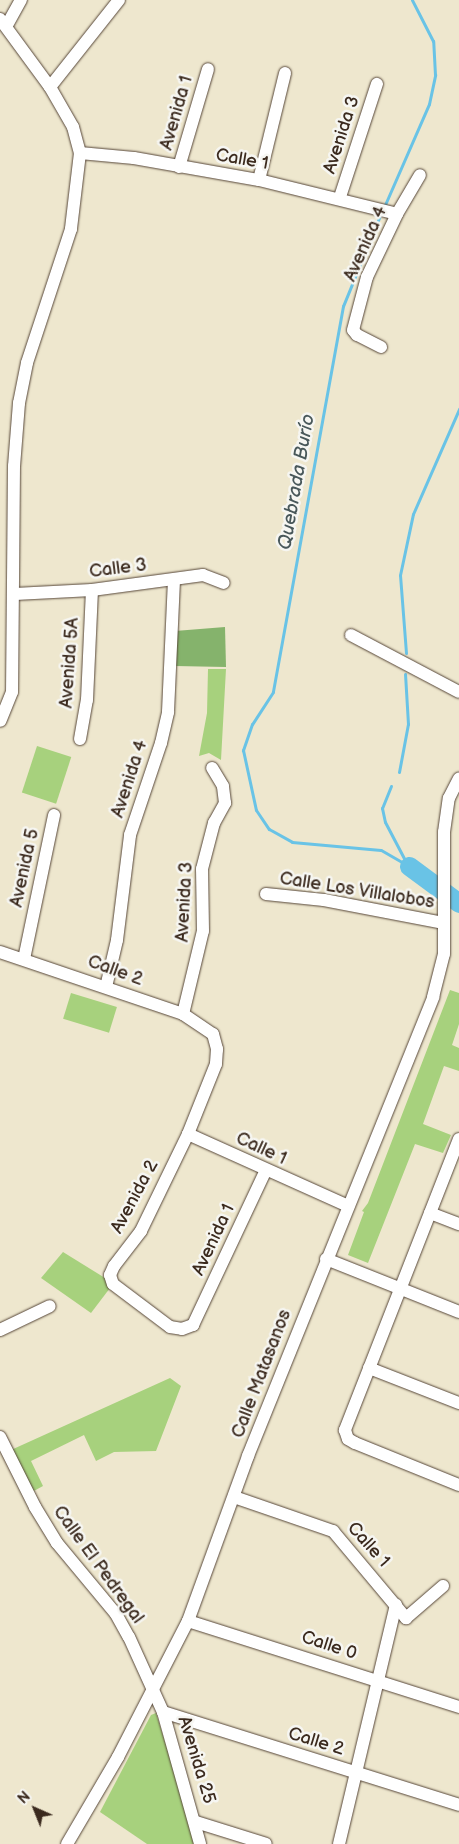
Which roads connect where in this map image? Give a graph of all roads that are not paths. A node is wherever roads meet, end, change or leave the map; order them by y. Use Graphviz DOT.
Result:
graph roads {
  1 [pos="21,0"];
  2 [pos="119,0"];
  3 [pos="3,22"];
  4 [pos="208,68"];
  5 [pos="285,73"];
  6 [pos="377,84"];
  7 [pos="50,87"];
  8 [pos="80,153"];
  9 [pos="179,167"];
  10 [pos="420,175"];
  11 [pos="259,180"];
  12 [pos="340,197"];
  13 [pos="393,212"];
  14 [pos="381,347"];
  15 [pos="174,580"];
  16 [pos="224,583"];
  17 [pos="92,590"];
  18 [pos="15,594"];
  19 [pos="351,635"];
  20 [pos="459,692"];
  21 [pos="0,721"];
  22 [pos="80,739"];
  23 [pos="212,768"];
  24 [pos="459,778"];
  25 [pos="54,815"];
  26 [pos="266,894"];
  27 [pos="443,923"];
  28 [pos="0,952"];
  29 [pos="24,959"];
  30 [pos="106,987"];
  31 [pos="183,1014"];
  32 [pos="213,1034"];
  33 [pos="188,1134"];
  34 [pos="459,1140"];
  35 [pos="266,1170"];
  36 [pos="348,1206"];
  37 [pos="430,1213"];
  38 [pos="459,1224"];
  39 [pos="326,1259"];
  40 [pos="400,1288"];
  41 [pos="50,1306"];
  42 [pos="459,1312"];
  43 [pos="193,1325"];
  44 [pos="0,1330"];
  45 [pos="369,1368"];
  46 [pos="459,1403"];
  47 [pos="0,1436"];
  48 [pos="459,1485"];
  49 [pos="234,1496"];
  50 [pos="443,1586"];
  51 [pos="396,1605"];
  52 [pos="188,1620"];
  53 [pos="378,1680"];
  54 [pos="154,1688"];
  55 [pos="459,1707"];
  56 [pos="163,1712"];
  57 [pos="354,1772"];
  58 [pos="459,1805"];
  59 [pos="196,1822"];
  60 [pos="67,1844"];
  61 [pos="200,1844"];
  62 [pos="266,1844"];
  63 [pos="339,1844"];
  1 -- 3 [label="street"];
  2 -- 7 [label="street"];
  3 -- 7 [label="street"];
  4 -- 9 [label="street, Avenida 1"];
  5 -- 11 [label="street"];
  6 -- 12 [label="street, Avenida 3"];
  7 -- 8 [label="street"];
  8 -- 9 [label="street, Calle 1"];
  8 -- 18 [label="street"];
  9 -- 11 [label="street, Calle 1"];
  10 -- 13 [label="street, Avenida 4"];
  11 -- 12 [label="street, Calle 1"];
  12 -- 13 [label="street, Calle 1"];
  13 -- 14 [label="street, Avenida 4"];
  15 -- 16 [label="street, Calle 3"];
  15 -- 17 [label="street, Calle 3"];
  15 -- 30 [label="street, Avenida 4"];
  17 -- 18 [label="street, Calle 3"];
  17 -- 22 [label="street, Avenida 5A"];
  18 -- 21 [label="street"];
  19 -- 20 [label="street"];
  23 -- 31 [label="street, Avenida 3"];
  24 -- 27 [label="street, Calle Matasanos"];
  25 -- 29 [label="street, Avenida 5"];
  26 -- 27 [label="street, Calle Los Villalobos"];
  27 -- 36 [label="street, Calle Matasanos"];
  28 -- 29 [label="street, Calle 2"];
  29 -- 30 [label="street, Calle 2"];
  30 -- 31 [label="street, Calle 2"];
  31 -- 32 [label="street, Calle 2"];
  32 -- 33 [label="street, Avenida 2"];
  33 -- 35 [label="street, Calle 1"];
  33 -- 43 [label="street, Avenida 2"];
  34 -- 37 [label="street"];
  35 -- 36 [label="street, Calle 1"];
  35 -- 43 [label="street, Avenida 1"];
  36 -- 39 [label="street, Calle Matasanos"];
  37 -- 38 [label="street"];
  37 -- 40 [label="street"];
  39 -- 40 [label="street"];
  39 -- 49 [label="street, Calle Matasanos"];
  40 -- 42 [label="street"];
  40 -- 45 [label="street"];
  41 -- 44 [label="street"];
  45 -- 46 [label="street"];
  45 -- 48 [label="street"];
  47 -- 54 [label="street, Calle El Pedregal"];
  49 -- 51 [label="street, Calle 1"];
  49 -- 52 [label="street, Calle Matasanos"];
  50 -- 51 [label="street, Calle 1"];
  51 -- 53 [label="street"];
  52 -- 53 [label="street, Calle 0"];
  52 -- 54 [label="street, Calle Matasanos"];
  53 -- 55 [label="street, Calle 0"];
  53 -- 57 [label="street"];
  54 -- 56 [label="street, Avenida 25"];
  54 -- 60 [label="street, Calle Matasanos"];
  56 -- 57 [label="street, Calle 2"];
  56 -- 59 [label="street, Avenida 25"];
  57 -- 58 [label="street, Calle 2"];
  57 -- 63 [label="street"];
  59 -- 61 [label="street, Avenida 25"];
  59 -- 62 [label="street"];
}
